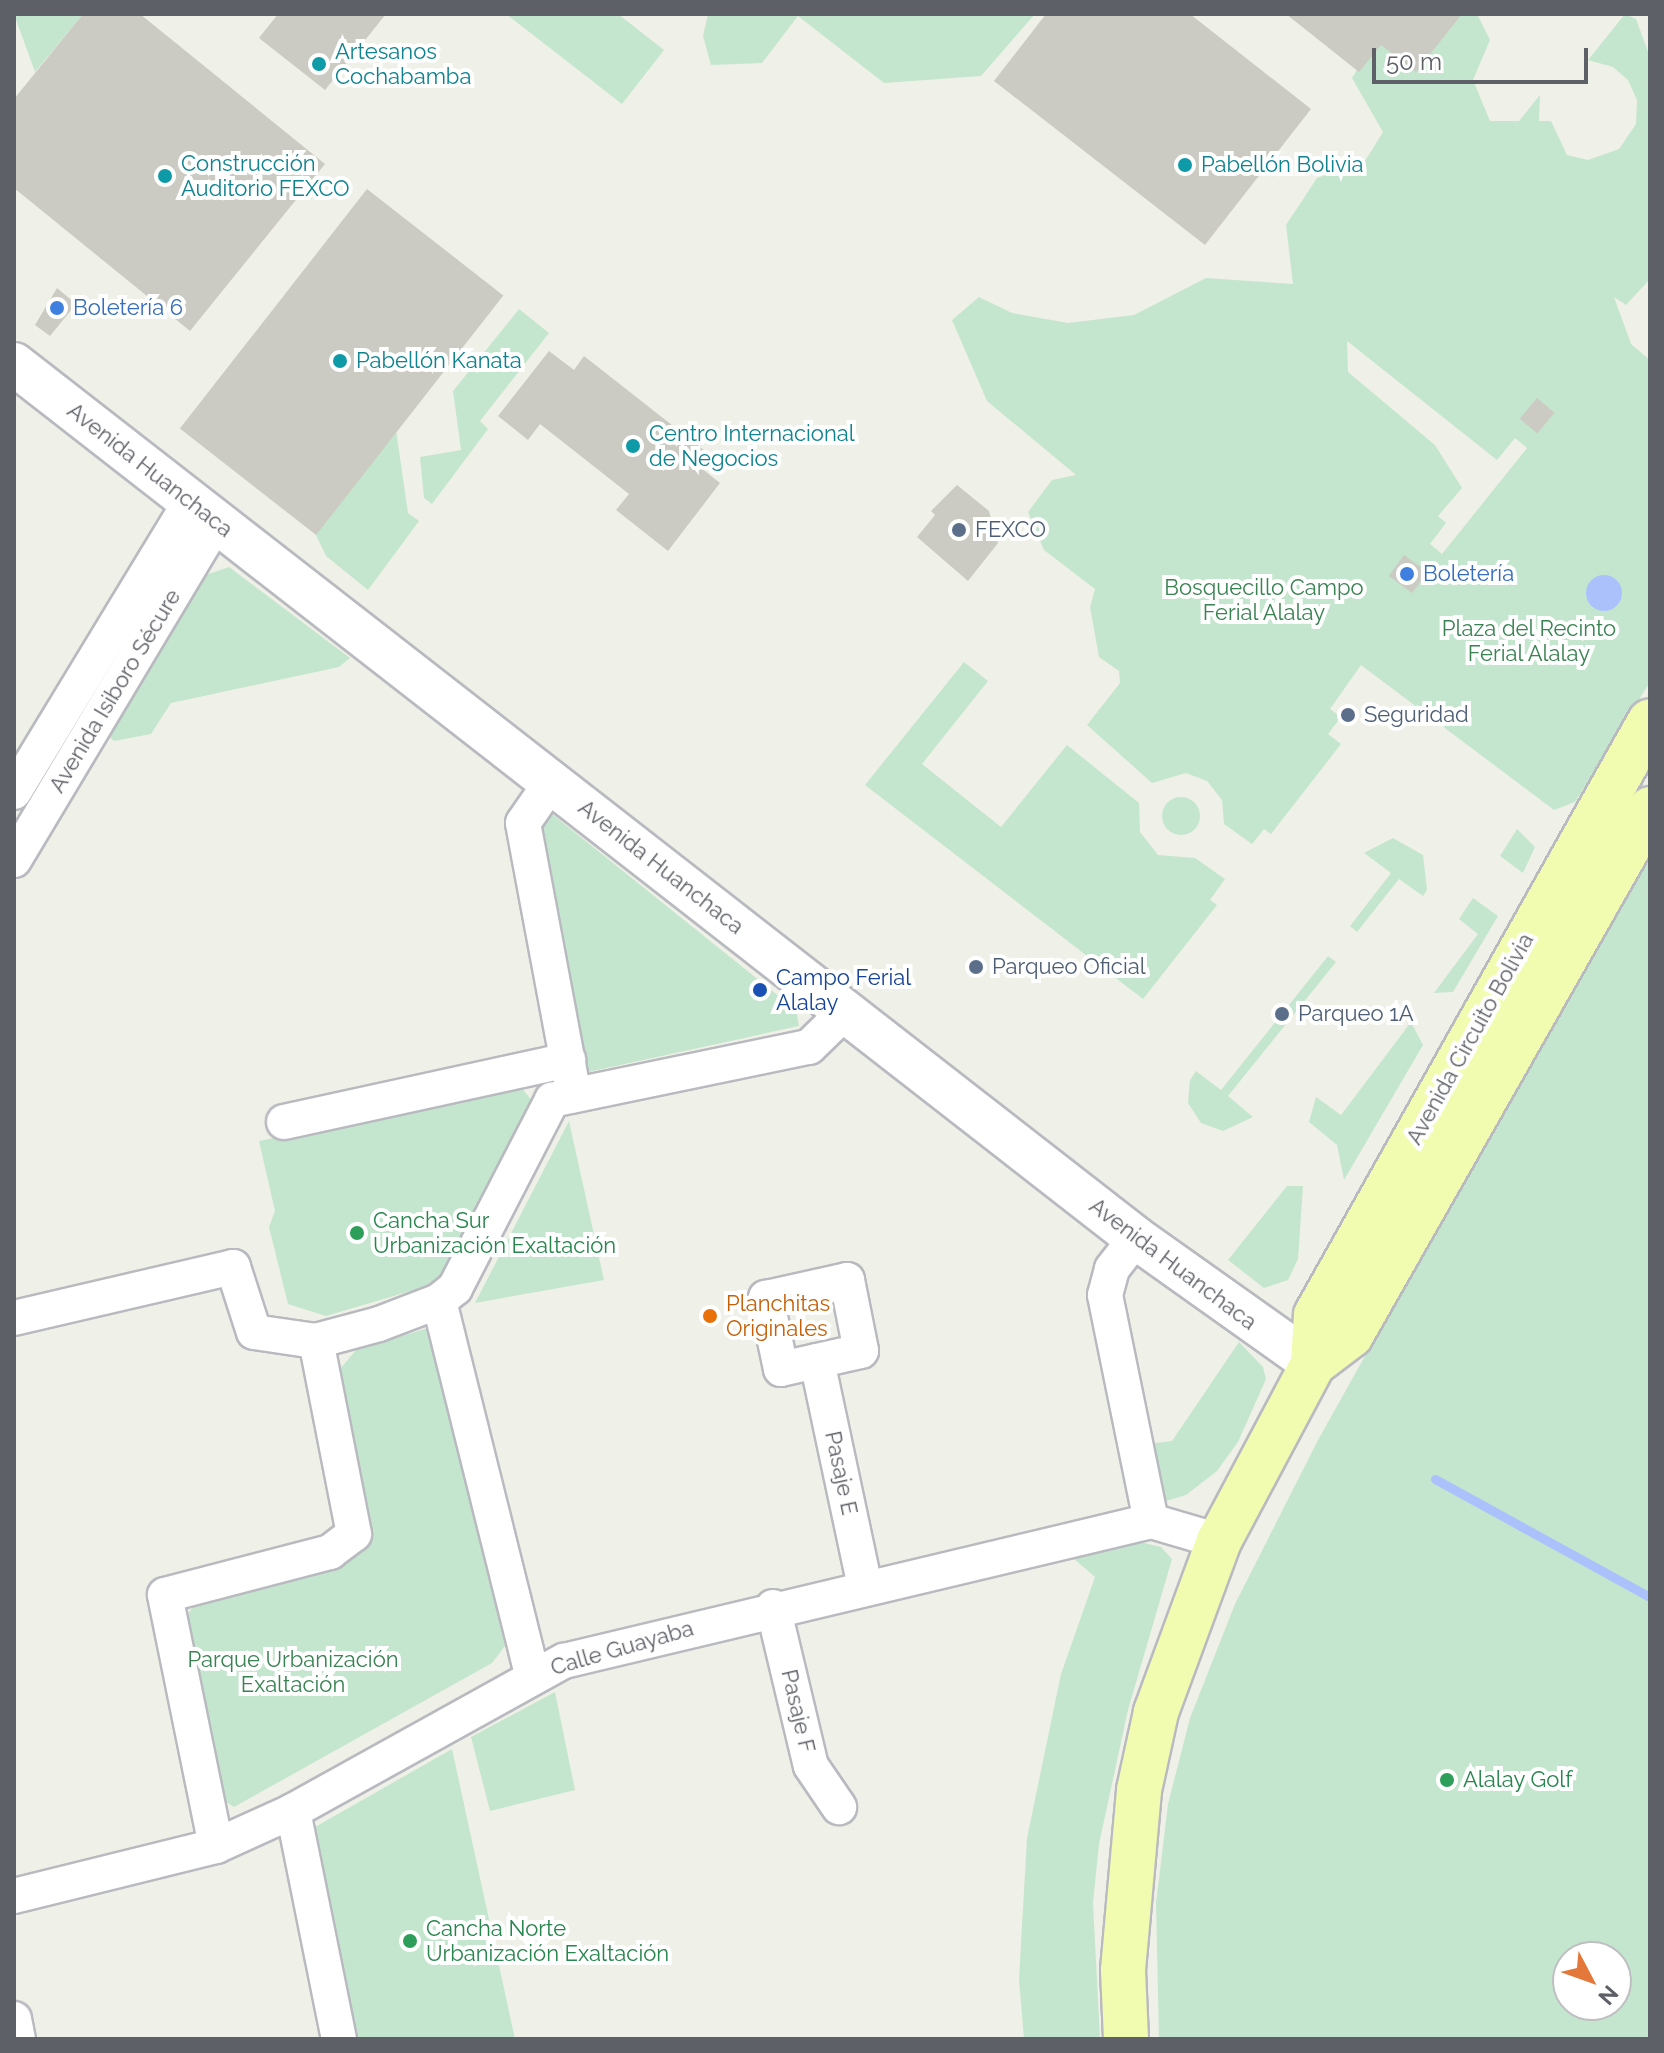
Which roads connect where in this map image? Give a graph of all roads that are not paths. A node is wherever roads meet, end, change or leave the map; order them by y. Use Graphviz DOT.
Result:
graph roads {
  1 [pos="14,364"];
  2 [pos="204,511"];
  3 [pos="1650,721"];
  4 [pos="552,781"];
  5 [pos="14,792"];
  6 [pos="1650,809"];
  7 [pos="14,860"];
  8 [pos="846,1011"];
  9 [pos="568,1060"];
  10 [pos="574,1095"];
  11 [pos="284,1122"];
  12 [pos="1136,1238"];
  13 [pos="439,1301"];
  14 [pos="14,1318"];
  15 [pos="316,1341"];
  16 [pos="817,1361"];
  17 [pos="1313,1364"];
  18 [pos="1151,1521"];
  19 [pos="1219,1541"];
  20 [pos="865,1586"];
  21 [pos="773,1607"];
  22 [pos="532,1675"];
  23 [pos="839,1807"];
  24 [pos="293,1811"];
  25 [pos="216,1846"];
  26 [pos="14,1896"];
  27 [pos="14,2019"];
  28 [pos="18,2039"];
  29 [pos="339,2039"];
  30 [pos="1126,2039"];
  1 -- 2 [label="street, Avenida Huanchaca"];
  2 -- 4 [label="street, Avenida Huanchaca"];
  2 -- 5 [label="street, Avenida Isiboro Sécure"];
  2 -- 7 [label="street, Avenida Isiboro Sécure"];
  3 -- 17 [label="main road, Avenida Circuito Bolivia"];
  4 -- 8 [label="street, Avenida Huanchaca"];
  4 -- 9 [label="street"];
  6 -- 17 [label="main road, Avenida Circuito Bolivia"];
  8 -- 10 [label="street"];
  8 -- 12 [label="street, Avenida Huanchaca"];
  9 -- 10 [label="street"];
  9 -- 11 [label="street"];
  10 -- 13 [label="street"];
  12 -- 17 [label="street, Avenida Huanchaca"];
  12 -- 18 [label="street"];
  13 -- 15 [label="street"];
  13 -- 22 [label="street"];
  14 -- 15 [label="street"];
  15 -- 25 [label="street"];
  16 -- 20 [label="street, Pasaje E"];
  17 -- 19 [label="main road, Avenida Circuito Bolivia"];
  18 -- 19 [label="street, Calle Guayaba"];
  18 -- 20 [label="street, Calle Guayaba"];
  19 -- 30 [label="main road, Avenida Circuito Bolivia"];
  20 -- 21 [label="street, Calle Guayaba"];
  21 -- 22 [label="street, Calle Guayaba"];
  21 -- 23 [label="street, Pasaje F"];
  22 -- 24 [label="street, Calle Guayaba"];
  24 -- 25 [label="street, Calle Guayaba"];
  24 -- 29 [label="street"];
  25 -- 26 [label="street, Calle Guayaba"];
  27 -- 28 [label="street"];
}
